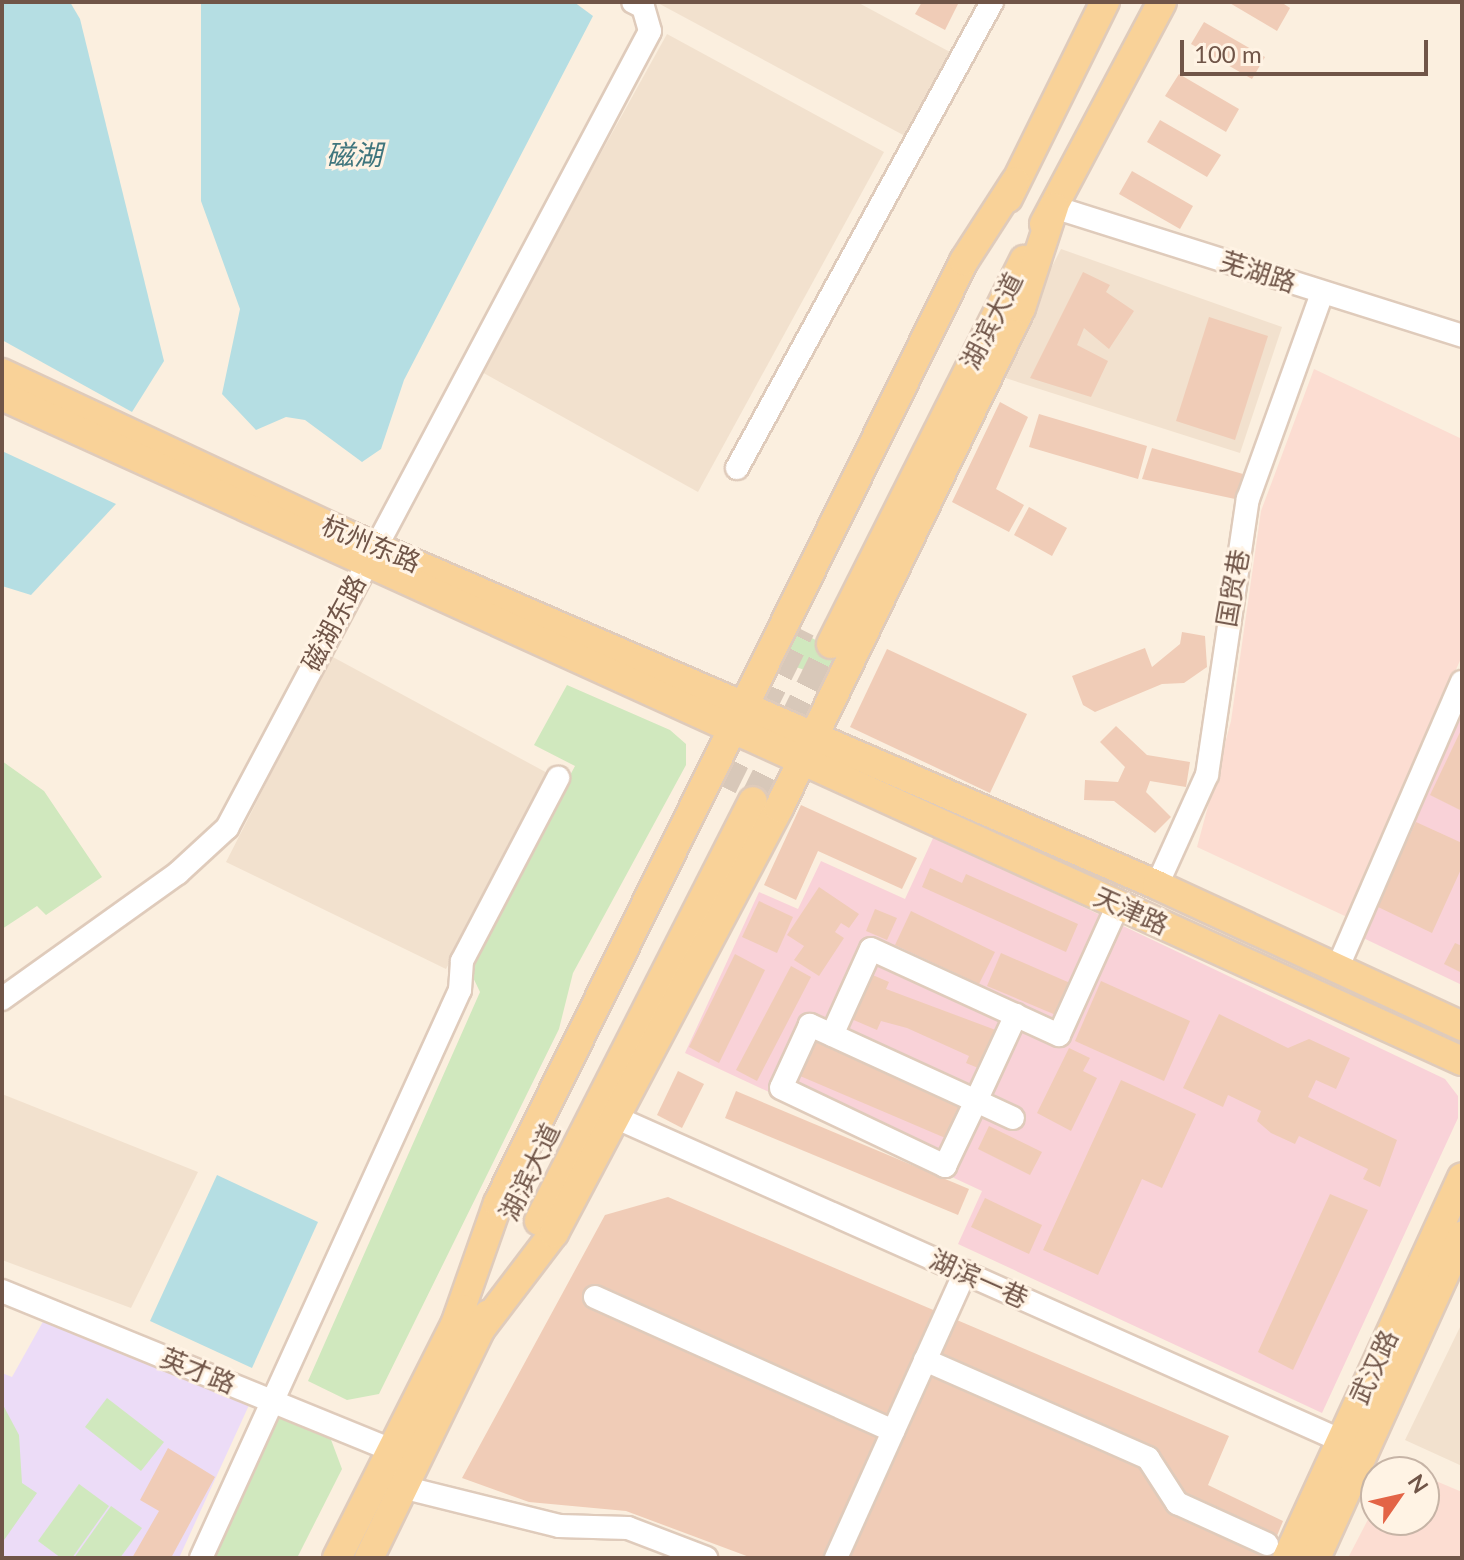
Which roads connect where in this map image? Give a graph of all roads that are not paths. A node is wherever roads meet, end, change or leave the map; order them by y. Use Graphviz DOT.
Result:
graph roads {
  1 [pos="633,2"];
  2 [pos="992,2"];
  3 [pos="1105,2"];
  4 [pos="1162,2"];
  5 [pos="1015,182"];
  6 [pos="1054,207"];
  7 [pos="1322,293"];
  8 [pos="1462,336"];
  9 [pos="2,373"];
  10 [pos="2,396"];
  11 [pos="737,468"];
  12 [pos="368,554"];
  13 [pos="801,629"];
  14 [pos="831,644"];
  15 [pos="1462,682"];
  16 [pos="746,704"];
  17 [pos="734,731"];
  18 [pos="812,733"];
  19 [pos="800,761"];
  20 [pos="558,778"];
  21 [pos="723,787"];
  22 [pos="753,801"];
  23 [pos="1157,885"];
  24 [pos="1118,905"];
  25 [pos="1337,969"];
  26 [pos="2,999"];
  27 [pos="1016,1015"];
  28 [pos="1462,1026"];
  29 [pos="832,1035"];
  30 [pos="1462,1061"];
  31 [pos="976,1101"];
  32 [pos="617,1118"];
  33 [pos="1013,1118"];
  34 [pos="1462,1177"];
  35 [pos="1462,1236"];
  36 [pos="965,1272"];
  37 [pos="2,1291"];
  38 [pos="595,1297"];
  39 [pos="468,1327"];
  40 [pos="925,1360"];
  41 [pos="272,1401"];
  42 [pos="893,1431"];
  43 [pos="1340,1440"];
  44 [pos="394,1451"];
  45 [pos="406,1488"];
  46 [pos="1277,1551"];
  47 [pos="201,1558"];
  48 [pos="337,1558"];
  49 [pos="369,1558"];
  50 [pos="706,1558"];
  51 [pos="836,1558"];
  52 [pos="1316,1558"];
  1 -- 12 [label="street, 磁湖东路"];
  2 -- 11 [label="street"];
  3 -- 5 [label="main road, 湖滨大道"];
  4 -- 6 [label="main road, 湖滨大道"];
  5 -- 13 [label="main road, 湖滨大道"];
  5 -- 16 [label="main road"];
  6 -- 7 [label="street, 芜湖路"];
  6 -- 14 [label="main road, 湖滨大道"];
  6 -- 18 [label="main road"];
  7 -- 8 [label="street, 芜湖路"];
  7 -- 23 [label="street, 国贸巷"];
  9 -- 12 [label="main road, 杭州东路"];
  10 -- 12 [label="main road, 杭州东路"];
  12 -- 16 [label="main road, 杭州东路"];
  12 -- 17 [label="main road, 杭州东路"];
  12 -- 26 [label="street, 磁湖东路"];
  15 -- 25 [label="street"];
  16 -- 17 [label="main road"];
  16 -- 18 [label="main road, 杭州东路"];
  17 -- 19 [label="main road, 杭州东路"];
  17 -- 39 [label="main road"];
  18 -- 19 [label="main road"];
  18 -- 23 [label="main road, 天津路"];
  19 -- 24 [label="main road, 天津路"];
  19 -- 32 [label="main road"];
  20 -- 41 [label="street"];
  21 -- 39 [label="main road, 湖滨大道"];
  22 -- 39 [label="main road, 湖滨大道"];
  23 -- 25 [label="main road, 天津路"];
  24 -- 27 [label="street"];
  24 -- 30 [label="main road, 天津路"];
  25 -- 28 [label="main road, 天津路"];
  27 -- 29 [label="street"];
  27 -- 31 [label="street"];
  29 -- 31 [label="street"];
  29 -- 31 [label="street"];
  31 -- 33 [label="street"];
  32 -- 36 [label="street, 湖滨一巷"];
  32 -- 39 [label="main road"];
  34 -- 43 [label="main road, 武汉路"];
  35 -- 52 [label="main road, 武汉路"];
  36 -- 40 [label="street"];
  36 -- 43 [label="street, 湖滨一巷"];
  37 -- 41 [label="street, 英才路"];
  38 -- 42 [label="street"];
  39 -- 44 [label="main road, 湖滨大道"];
  39 -- 45 [label="main road, 湖滨大道"];
  40 -- 42 [label="street"];
  40 -- 46 [label="street"];
  41 -- 44 [label="street, 英才路"];
  41 -- 47 [label="street"];
  42 -- 51 [label="street"];
  43 -- 46 [label="main road, 武汉路"];
  44 -- 48 [label="main road, 湖滨大道"];
  45 -- 49 [label="main road, 湖滨大道"];
  45 -- 50 [label="street"];
}
